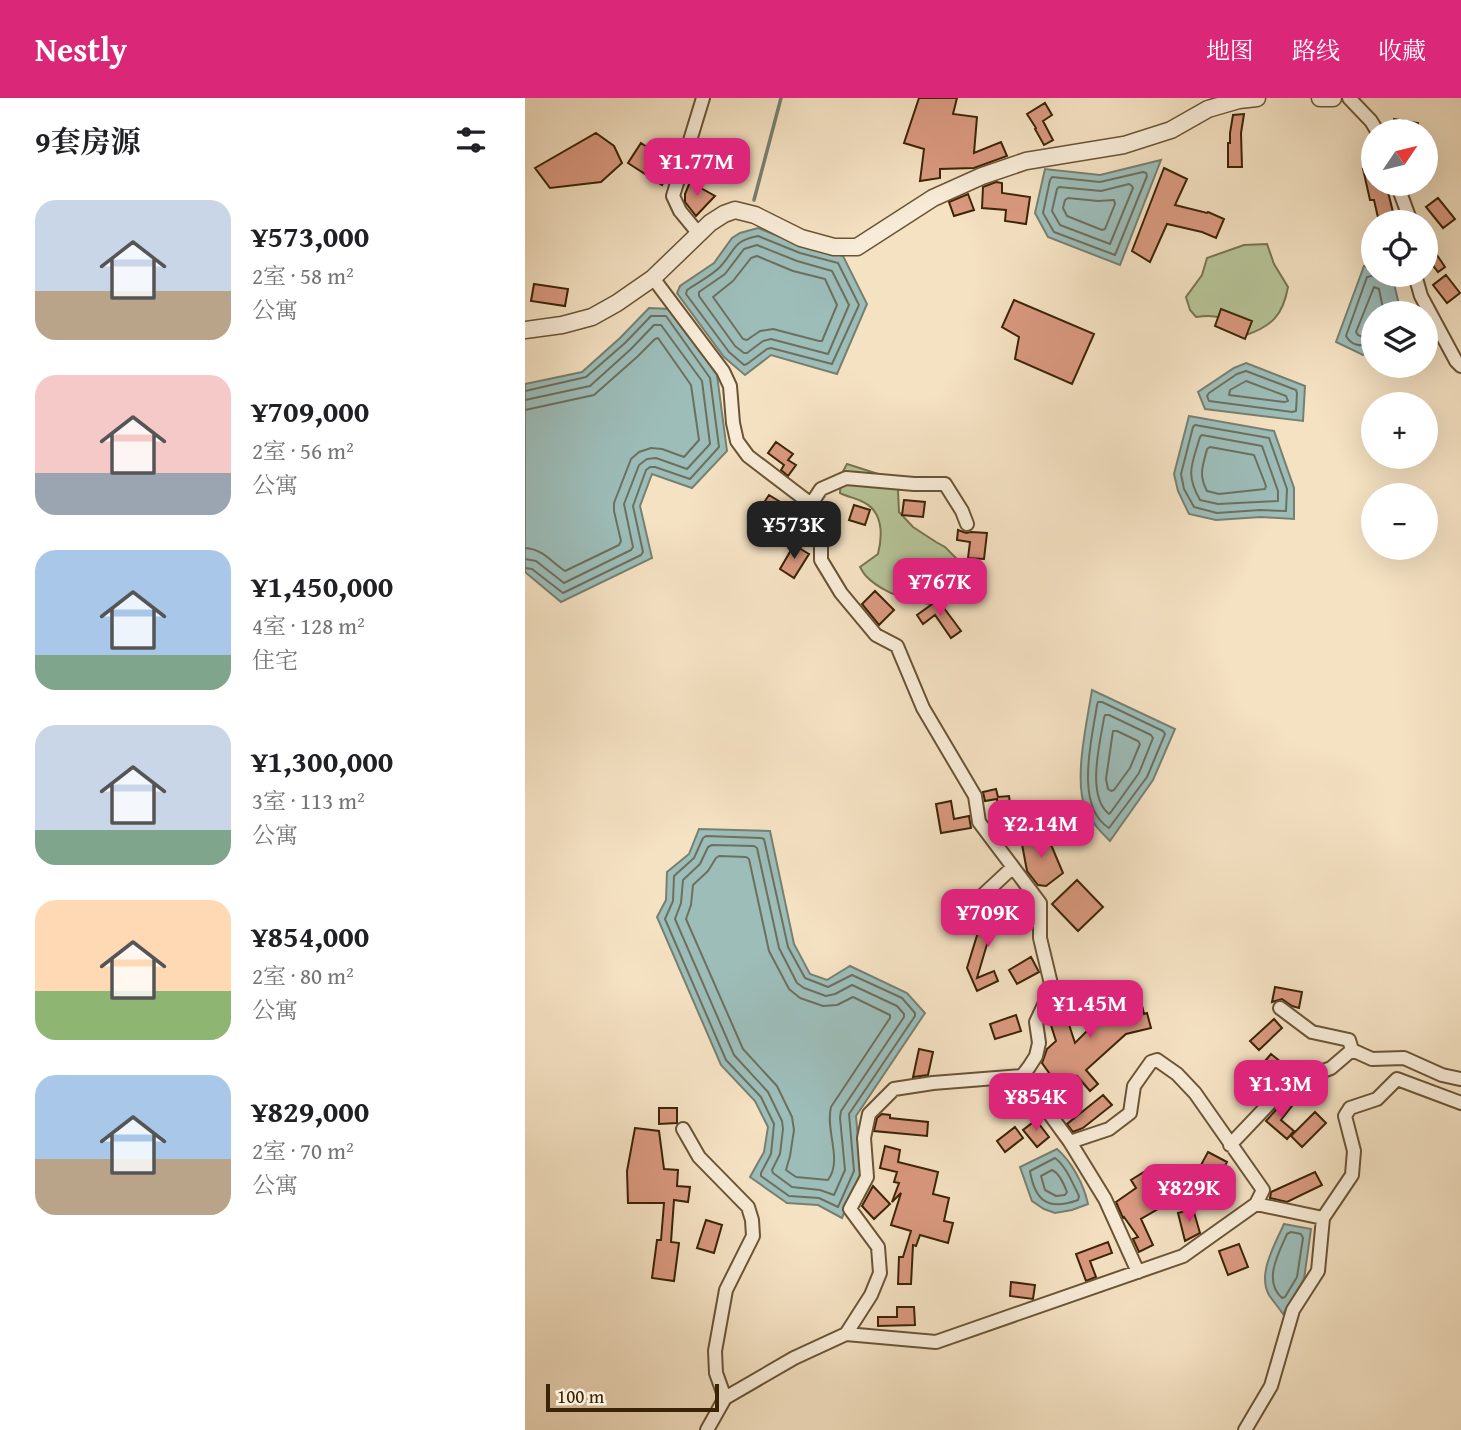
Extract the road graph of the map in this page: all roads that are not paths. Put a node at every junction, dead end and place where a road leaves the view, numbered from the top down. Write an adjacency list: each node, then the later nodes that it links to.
1 (703, 98): 8 (street)
2 (1257, 98): 6 (street)
3 (1320, 98): 4 (street)
4 (1333, 98)
5 (1349, 98): 7 (street)
6 (1239, 99): 8 (street)
7 (1369, 119)
8 (699, 234): 9 (street)
9 (653, 278): 11 (street); 13 (street)
10 (1418, 287): 12 (street)
11 (525, 330)
12 (1461, 366)
13 (811, 504): 14 (street); 15 (street)
14 (967, 524)
15 (1013, 867): 16 (street); 19 (street)
16 (982, 920)
17 (1280, 1008): 18 (street)
18 (1352, 1050): 20 (street); 24 (street)
19 (1021, 1076): 23 (street); 28 (street)
20 (1460, 1079)
21 (1461, 1103): 26 (street)
22 (683, 1129): 29 (street)
23 (1070, 1142): 24 (street); 27 (street)
24 (1230, 1145): 25 (street)
25 (1256, 1204): 26 (street); 27 (street)
26 (1323, 1219): 31 (street)
27 (1138, 1272): 28 (street)
28 (846, 1334): 29 (street)
29 (725, 1398): 30 (street)
30 (707, 1430)
31 (1245, 1430)

